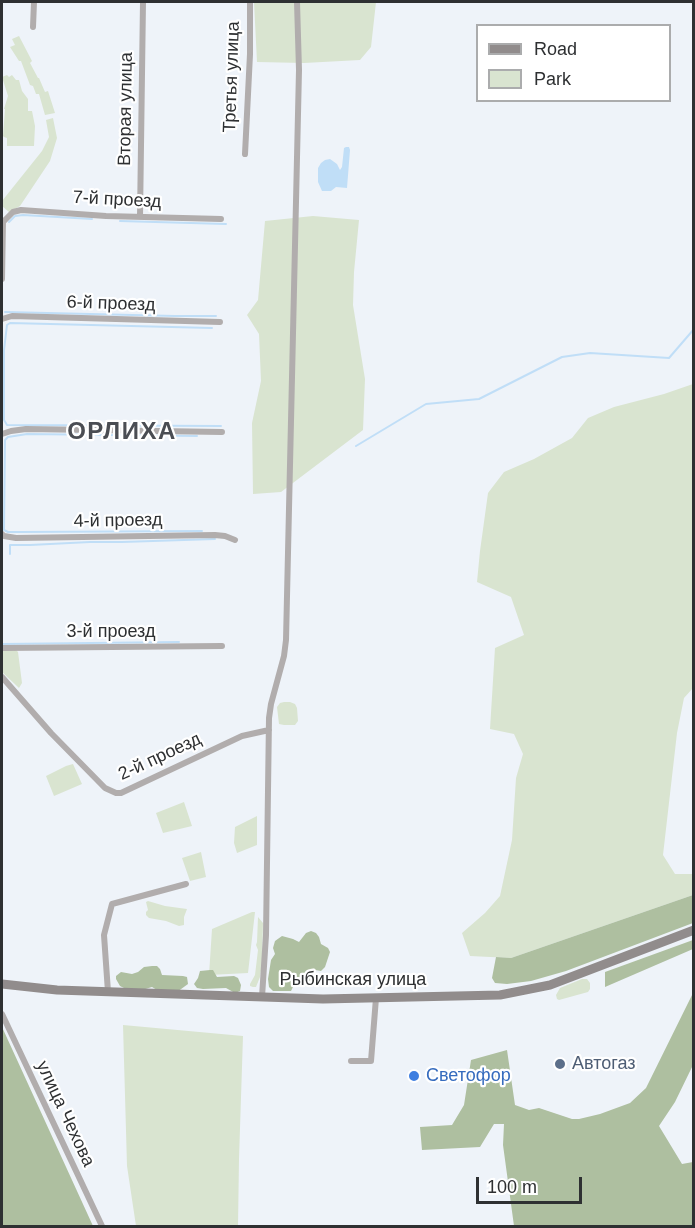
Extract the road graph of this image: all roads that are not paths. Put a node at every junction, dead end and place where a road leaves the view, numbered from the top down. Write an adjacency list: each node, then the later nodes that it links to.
1 (34, 2): 5 (street)
2 (143, 2): 7 (street, Вторая улица)
3 (250, 2): 6 (street, Третья улица)
4 (297, 2): 19 (street)
5 (33, 27)
6 (245, 154)
7 (140, 217): 8 (street, 7-й проезд); 9 (street, 7-й проезд)
8 (221, 219)
9 (2, 279)
10 (2, 319): 11 (street, 6-й проезд)
11 (220, 322)
12 (222, 432): 13 (street)
13 (2, 434)
14 (2, 534): 15 (street, 4-й проезд)
15 (235, 540)
16 (222, 646): 17 (street, 3-й проезд)
17 (2, 648)
18 (2, 677): 19 (street, 2-й проезд)
19 (269, 730): 24 (street)
20 (186, 884): 23 (street)
21 (693, 930): 25 (main road, Рыбинская улица)
22 (2, 984): 23 (main road, Рыбинская улица)
23 (108, 992): 24 (main road, Рыбинская улица)
24 (262, 997): 25 (main road, Рыбинская улица)
25 (376, 998): 27 (street)
26 (2, 1014): 28 (street, улица Чехова)
27 (351, 1061)
28 (102, 1227)

